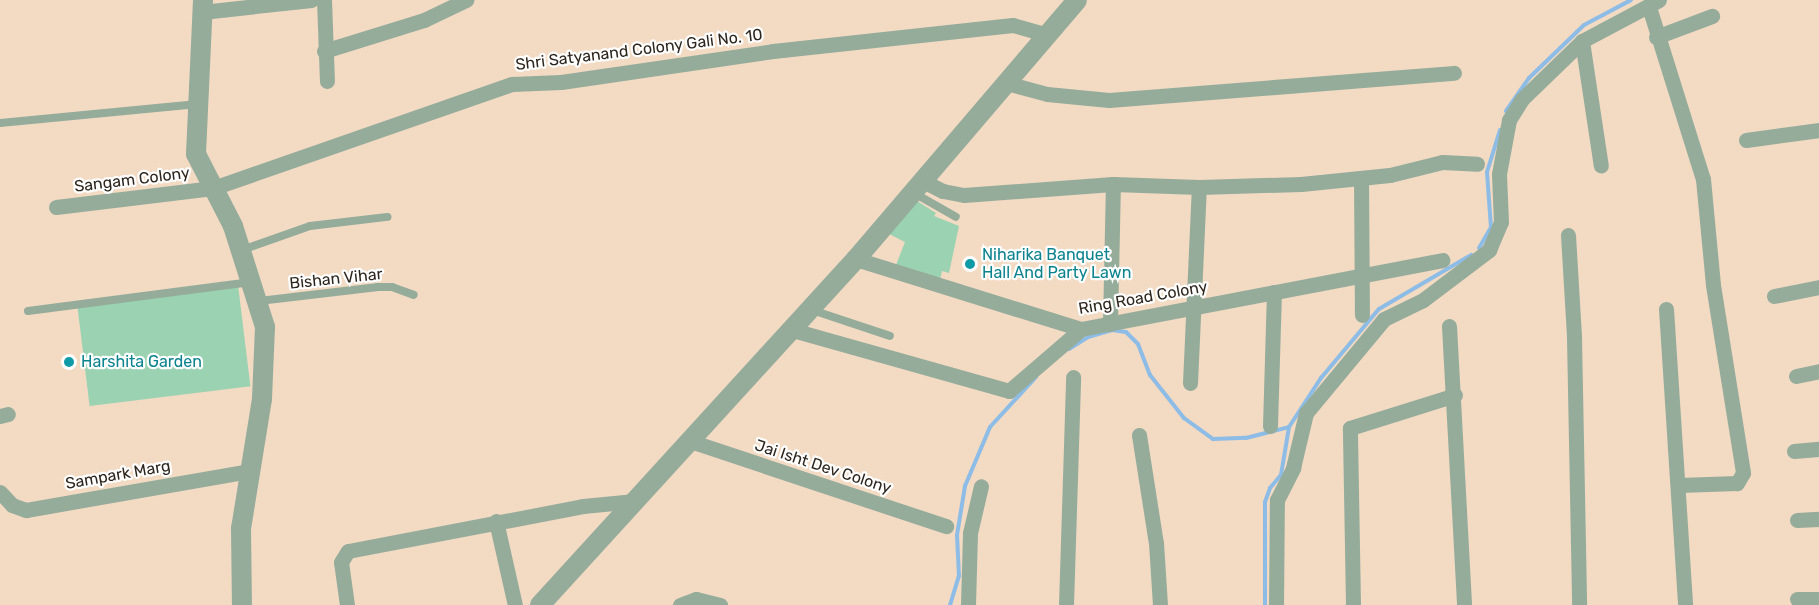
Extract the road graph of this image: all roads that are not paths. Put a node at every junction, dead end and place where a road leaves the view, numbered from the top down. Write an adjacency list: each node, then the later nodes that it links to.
1 (311, 0): 6 (street)
2 (324, 0): 11 (street)
3 (465, 0): 11 (street)
4 (1077, 0): 8 (street)
5 (1654, 3): 9 (street); 10 (street)
6 (203, 6): 15 (street)
7 (1712, 16): 9 (street)
8 (1047, 35): 14 (street); 25 (street, Shri Satyanand Colony Gali No. 10)
9 (1656, 37): 61 (street)
10 (1582, 41): 20 (street); 80 (street)
11 (324, 51): 13 (street)
12 (1454, 73): 14 (street)
13 (327, 81)
14 (1006, 83): 23 (street)
15 (199, 104): 16 (lane); 25 (street)
16 (0, 123)
17 (1819, 130): 18 (street)
18 (1746, 140)
19 (1477, 164): 21 (street)
20 (1601, 166)
21 (1361, 178): 24 (street); 33 (street)
22 (1113, 184): 23 (street); 24 (street); 45 (street)
23 (918, 186): 28 (lane); 31 (street)
24 (1199, 187): 41 (street)
25 (213, 188): 26 (street, Sangam Colony); 30 (street)
26 (56, 207)
27 (387, 217): 30 (lane)
28 (956, 217)
29 (1568, 235): 83 (street)
30 (242, 250): 34 (street)
31 (856, 259): 40 (street); 48 (street, Ring Road Colony)
32 (1442, 260): 33 (street, Ring Road Colony)
33 (1361, 275): 36 (street, Ring Road Colony); 44 (street)
34 (252, 281): 39 (street); 43 (lane)
35 (1819, 287): 38 (street)
36 (1274, 292): 41 (street, Ring Road Colony); 55 (street)
37 (414, 296): 39 (lane, Bishan Vihar)
38 (1774, 296)
39 (258, 301): 60 (street)
40 (808, 308): 47 (street); 49 (lane)
41 (1192, 309): 45 (street, Ring Road Colony); 53 (street)
42 (1666, 309): 61 (street)
43 (28, 311)
44 (1362, 315)
45 (1110, 324): 48 (street, Ring Road Colony)
46 (1449, 326): 54 (street)
47 (789, 329): 48 (street); 57 (street)
48 (1081, 329)
49 (890, 336)
50 (1819, 372): 51 (street)
51 (1796, 376)
52 (1073, 377): 78 (street)
53 (1190, 382)
54 (1455, 395): 81 (street); 82 (street)
55 (1270, 426)
56 (1139, 435): 79 (street)
57 (690, 441): 64 (street); 68 (street, Jai Isht Dev Colony)
58 (1819, 449): 59 (street)
59 (1794, 451)
60 (249, 471): 63 (street, Sampark Marg); 72 (street)
61 (1679, 485): 84 (street)
62 (981, 486): 77 (street)
63 (0, 492)
64 (635, 501): 67 (street); 71 (street)
65 (1819, 519): 66 (street)
66 (1797, 520)
67 (496, 521): 73 (street); 74 (street)
68 (946, 526)
69 (1797, 599): 70 (street)
70 (1819, 599)
71 (542, 603): 74 (street)
72 (242, 605)
73 (347, 605)
74 (513, 605)
75 (680, 605): 76 (street)
76 (720, 605)
77 (968, 605)
78 (1066, 605)
79 (1160, 605)
80 (1276, 605)
81 (1353, 605)
82 (1464, 605)
83 (1579, 605)
84 (1686, 605)

